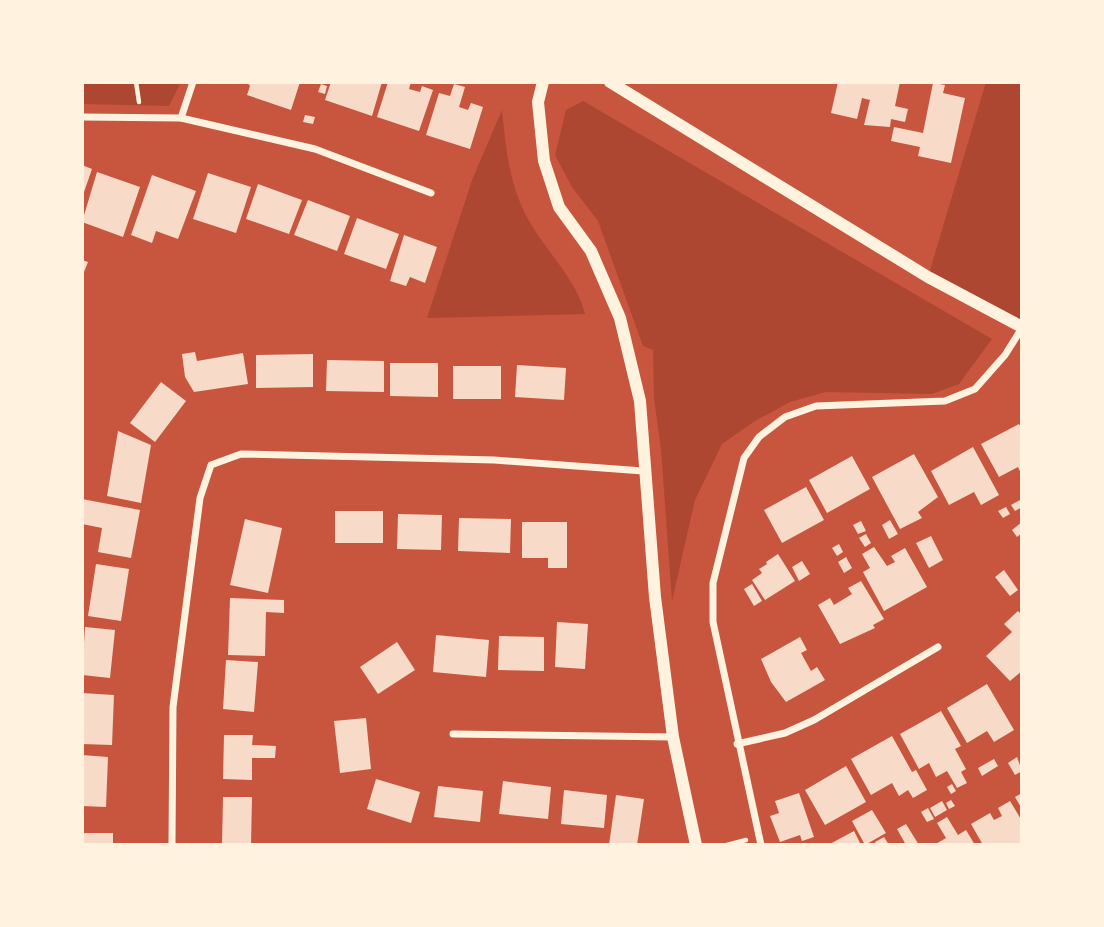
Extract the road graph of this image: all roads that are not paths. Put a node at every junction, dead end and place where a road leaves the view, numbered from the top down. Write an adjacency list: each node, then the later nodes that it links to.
1 (193, 82): 5 (street)
2 (543, 82): 8 (street)
3 (610, 82): 7 (street)
4 (82, 117): 5 (street)
5 (181, 118): 6 (street)
6 (431, 193)
7 (1022, 327): 12 (street)
8 (643, 471): 11 (street); 13 (street)
9 (938, 647): 12 (street)
10 (453, 734): 11 (street)
11 (673, 737): 14 (street)
12 (737, 744): 15 (street)
13 (172, 845)
14 (696, 845)
15 (761, 845)

